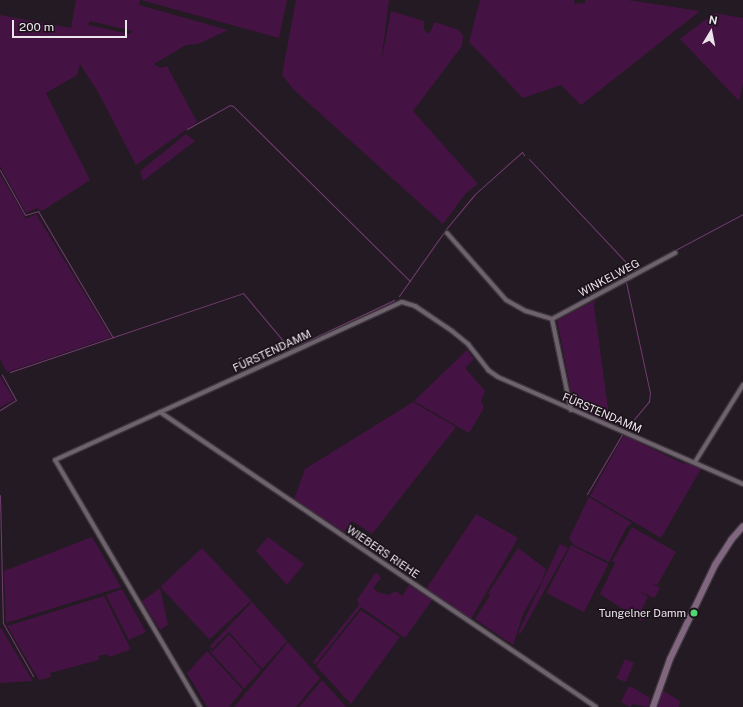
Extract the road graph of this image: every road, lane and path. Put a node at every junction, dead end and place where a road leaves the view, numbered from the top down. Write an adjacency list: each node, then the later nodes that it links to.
1 (447, 232): 3 (street)
2 (675, 253): 3 (street, WINKELWEG)
3 (552, 320): 5 (street)
4 (743, 385): 7 (street)
5 (571, 410): 6 (street, FÜRSTENDAMM); 7 (street, FÜRSTENDAMM)
6 (160, 412): 10 (street, FÜRSTENDAMM); 11 (street, WIEBERS RIEHE)
7 (695, 462): 8 (street, FÜRSTENDAMM)
8 (743, 484)
9 (743, 526): 12 (street)
10 (200, 707)
11 (596, 707)
12 (654, 707)

